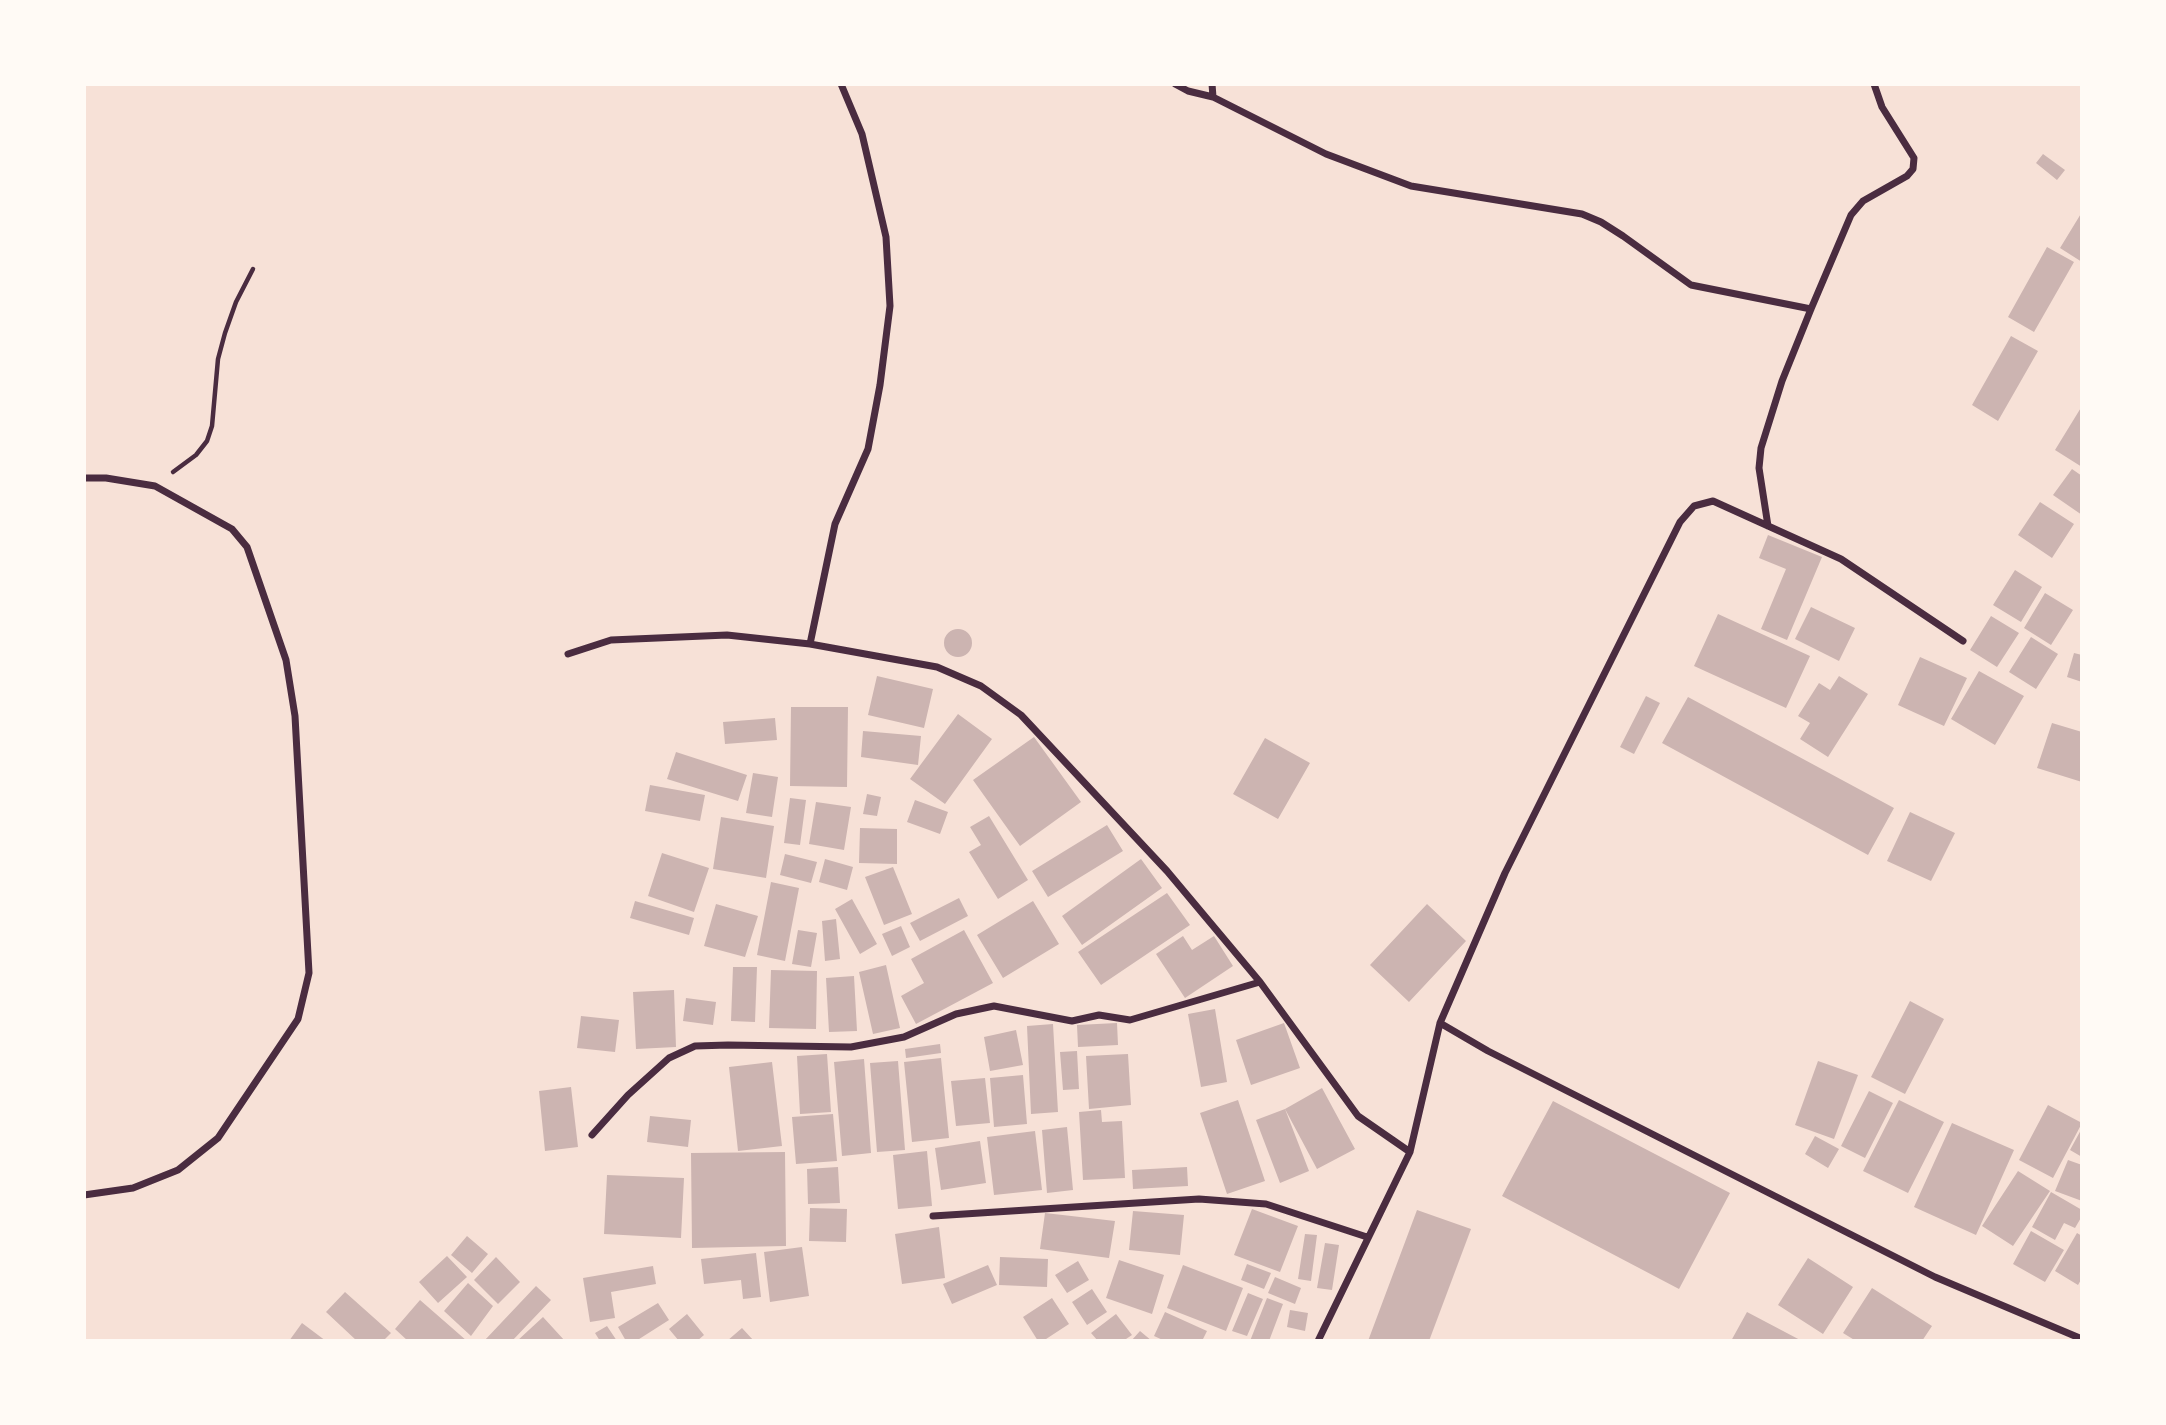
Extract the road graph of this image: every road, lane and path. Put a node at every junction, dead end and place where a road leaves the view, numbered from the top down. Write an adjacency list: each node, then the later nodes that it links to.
1 (841, 84): 12 (street)
2 (1175, 84): 5 (street)
3 (1212, 84): 5 (street)
4 (1874, 84): 7 (street)
5 (1213, 97): 7 (street)
6 (253, 269): 9 (path)
7 (1811, 309): 10 (street)
8 (84, 478): 9 (street)
9 (155, 486): 18 (street)
10 (1768, 526): 11 (street); 15 (street)
11 (1963, 641)
12 (810, 643): 13 (street); 14 (street)
13 (568, 654)
14 (1260, 982): 16 (street); 17 (street)
15 (1440, 1023): 17 (street); 21 (street)
16 (592, 1135)
17 (1410, 1152): 20 (street)
18 (84, 1195)
19 (933, 1216): 20 (street)
20 (1367, 1237): 22 (street)
21 (2082, 1339)
22 (1318, 1341)

